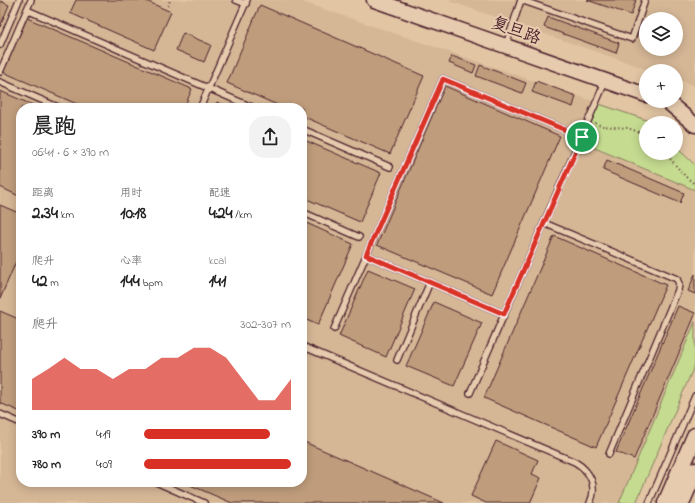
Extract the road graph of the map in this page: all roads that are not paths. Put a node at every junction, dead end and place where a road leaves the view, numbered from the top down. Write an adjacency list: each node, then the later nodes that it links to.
1 (19, 0): 9 (lane)
2 (31, 0): 8 (lane)
3 (236, 0): 7 (lane)
4 (374, 0): 10 (street, 复旦路)
5 (521, 0): 6 (lane); 10 (lane)
6 (646, 0)
7 (246, 2): 14 (lane)
8 (27, 10): 11 (lane); 14 (lane)
9 (0, 45)
10 (506, 46): 13 (street, 复旦路)
11 (0, 72)
12 (0, 82): 16 (lane)
13 (606, 82): 15 (street, 复旦路); 24 (lane)
14 (208, 88): 17 (lane); 18 (lane)
15 (639, 93)
16 (48, 103)
17 (202, 103)
18 (242, 103)
19 (683, 107): 21 (street)
20 (674, 108): 22 (street)
21 (695, 111)
22 (695, 125)
23 (307, 131): 25 (lane)
24 (582, 137): 27 (lane); 29 (lane)
25 (390, 166)
26 (307, 214): 28 (lane)
27 (544, 222): 31 (lane); 40 (lane)
28 (360, 237)
29 (366, 255): 30 (lane); 32 (lane)
30 (430, 282): 31 (lane); 34 (lane)
31 (504, 314): 35 (lane)
32 (334, 329)
33 (307, 348): 44 (lane)
34 (397, 360)
35 (470, 393)
36 (695, 396): 45 (lane)
37 (0, 414): 38 (lane)
38 (16, 421)
39 (695, 436): 46 (main road)
40 (609, 454)
41 (695, 471): 47 (main road)
42 (167, 487): 43 (lane)
43 (204, 503)
44 (590, 503)
45 (649, 503)
46 (666, 503)
47 (681, 503)

